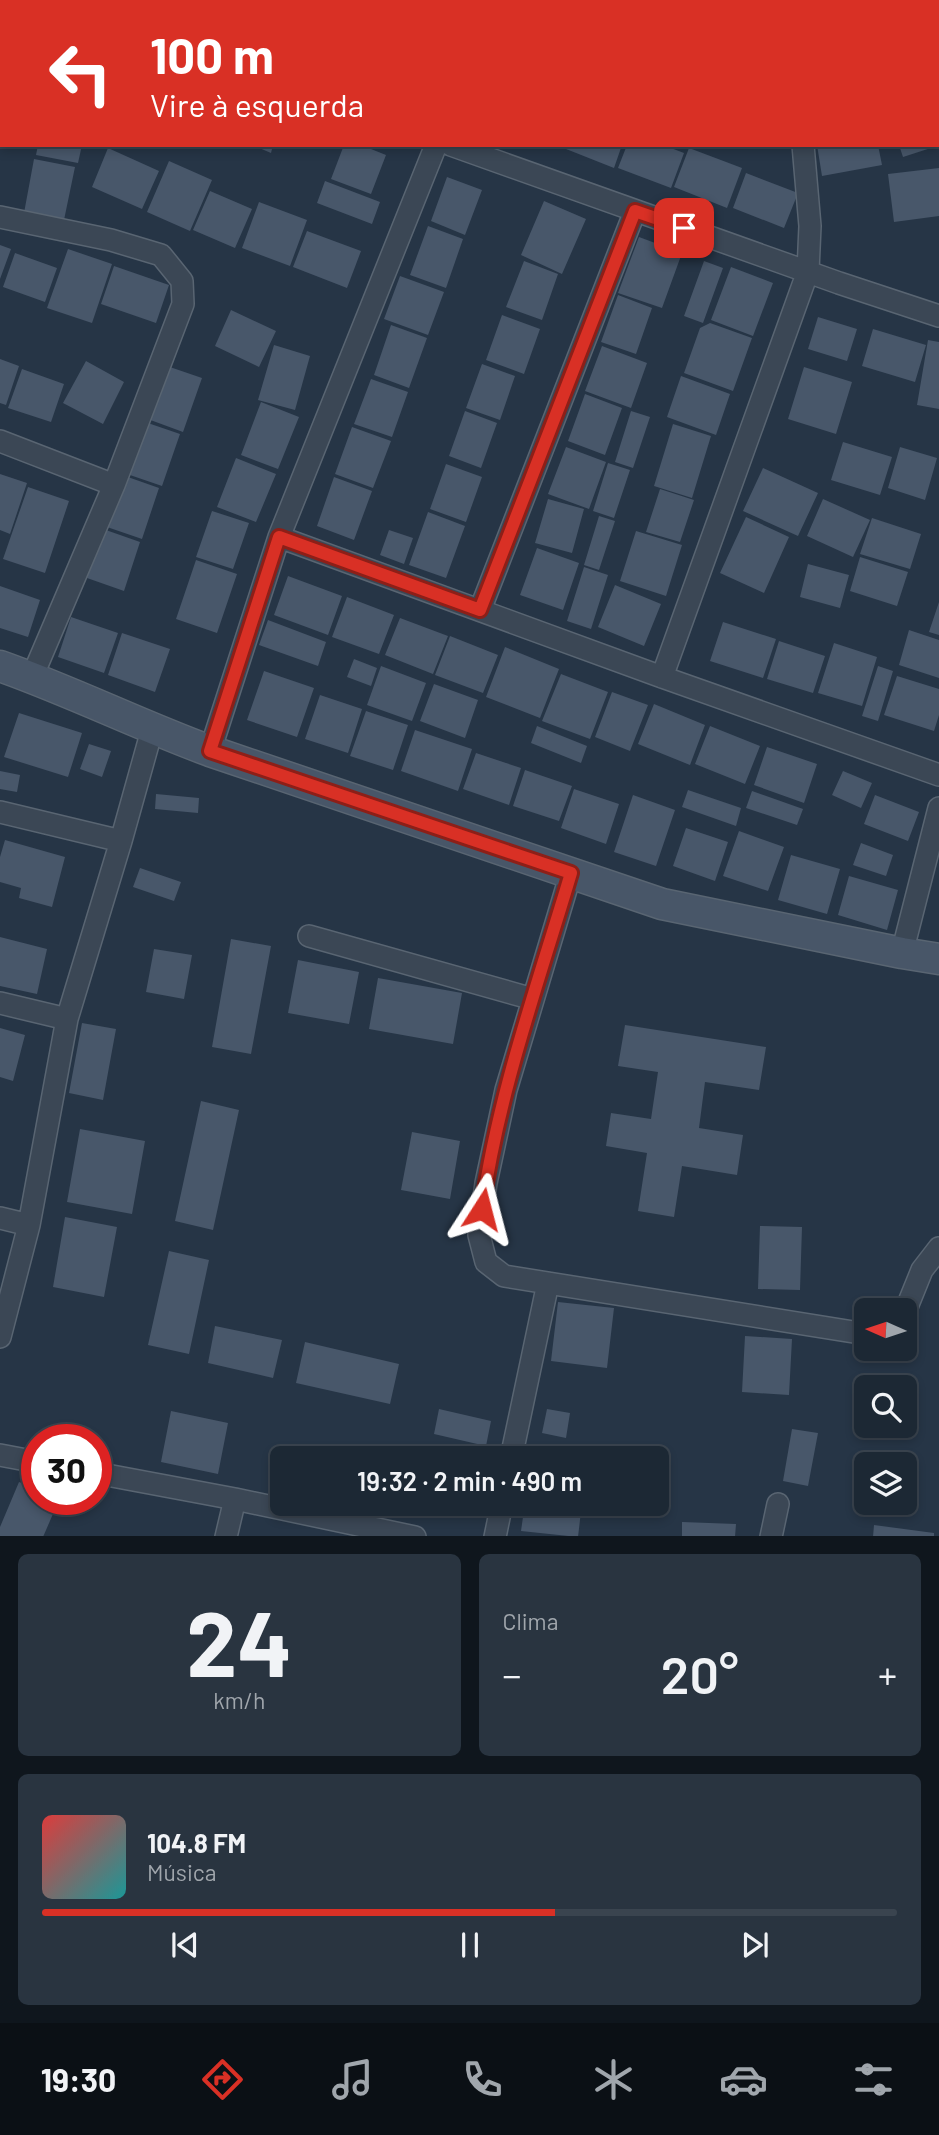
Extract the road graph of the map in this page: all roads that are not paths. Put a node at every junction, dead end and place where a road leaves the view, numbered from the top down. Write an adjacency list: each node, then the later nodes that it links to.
1 (435, 147): 10 (street)
2 (457, 147): 4 (street)
3 (803, 147): 6 (street)
4 (635, 211): 6 (street); 11 (street)
5 (0, 218): 9 (street)
6 (808, 271): 7 (street); 14 (street)
7 (939, 316)
8 (0, 441): 9 (street)
9 (114, 485): 13 (street)
10 (279, 537): 11 (street); 16 (street)
11 (480, 610): 14 (street)
12 (0, 666): 13 (street)
13 (32, 677): 15 (street)
14 (662, 677): 17 (street)
15 (152, 730): 16 (street); 20 (street)
16 (210, 751): 21 (street)
17 (939, 775)
18 (939, 808): 23 (street)
19 (0, 812): 20 (street)
20 (121, 841): 27 (street)
21 (571, 873): 23 (street); 25 (street)
22 (309, 936): 25 (street)
23 (902, 953): 24 (street)
24 (939, 959)
25 (533, 999): 31 (street)
26 (0, 1003): 27 (street)
27 (66, 1019): 29 (street)
28 (0, 1218): 29 (street)
29 (29, 1225): 34 (street)
30 (939, 1248): 32 (street)
31 (548, 1283): 33 (street); 35 (street)
32 (911, 1298)
33 (854, 1332)
34 (0, 1337)
35 (514, 1446)
36 (0, 1455): 37 (street)
37 (21, 1459)
38 (112, 1476): 39 (street)
39 (234, 1499): 42 (street); 43 (street)
40 (778, 1504): 45 (street)
41 (499, 1516): 44 (street)
42 (226, 1536)
43 (415, 1536)
44 (495, 1536)
45 (771, 1536)

